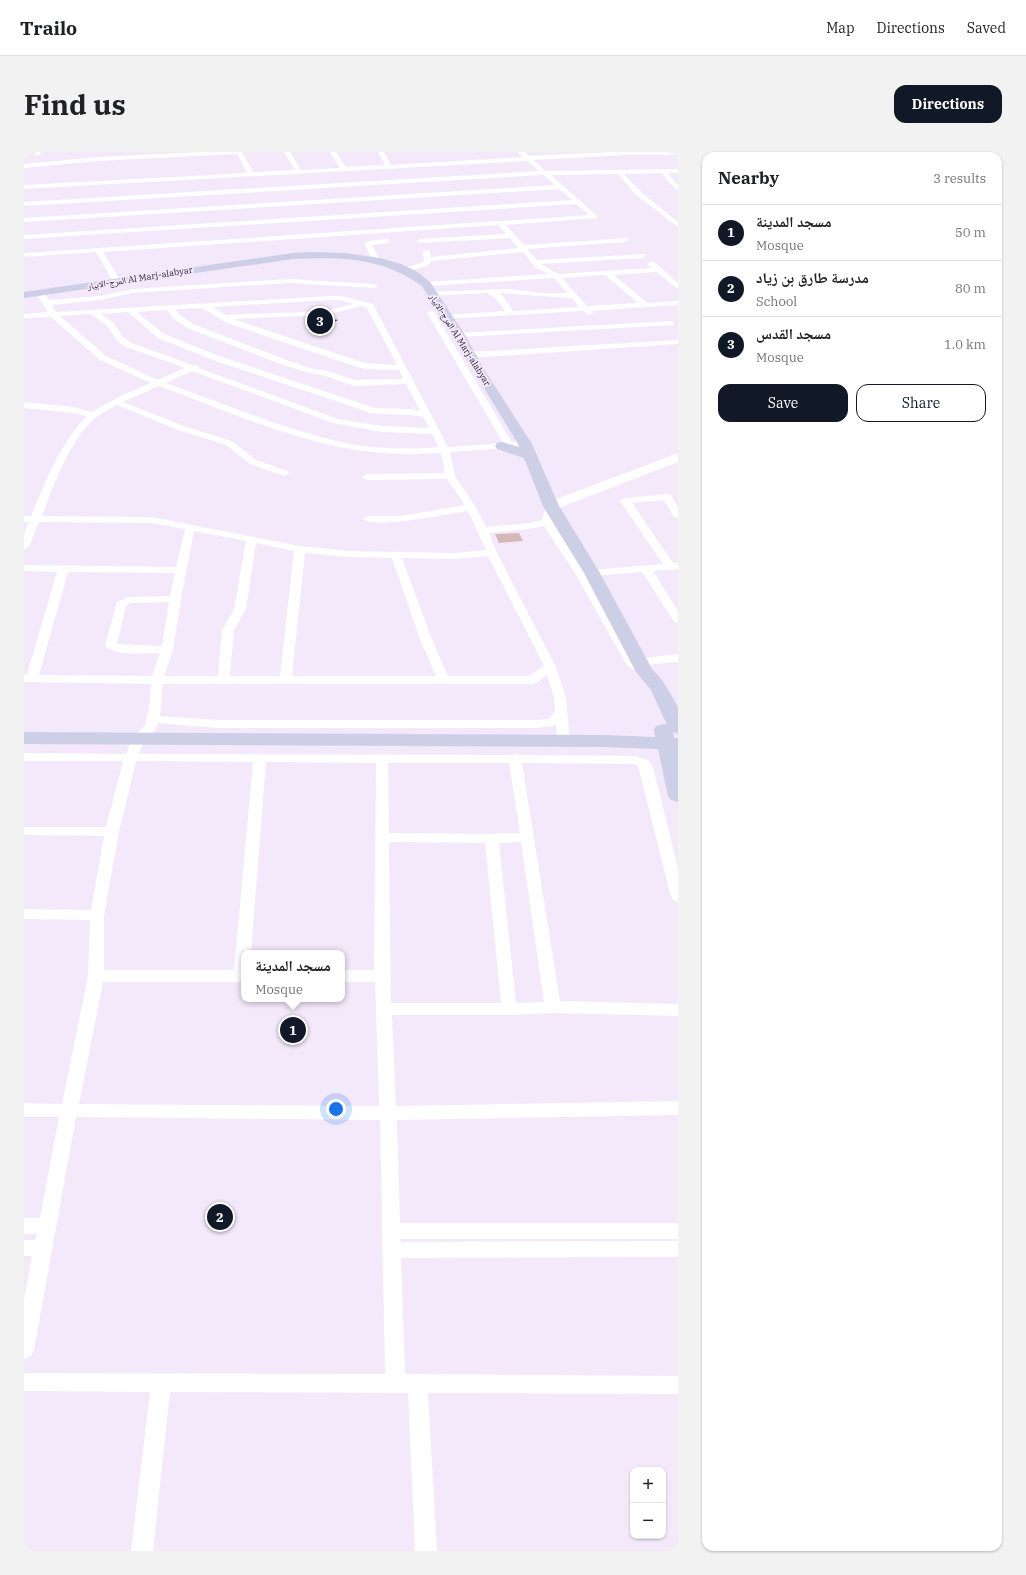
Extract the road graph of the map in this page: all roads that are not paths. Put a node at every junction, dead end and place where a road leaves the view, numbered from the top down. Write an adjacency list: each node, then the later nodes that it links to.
1 (237, 152): 12 (street); 29 (street)
2 (287, 152): 24 (street)
3 (333, 152): 23 (street)
4 (381, 152): 20 (street)
5 (522, 152): 14 (street)
6 (657, 152): 9 (street); 18 (street)
7 (39, 153): 11 (street); 19 (street)
8 (89, 153): 10 (street)
9 (678, 153)
10 (97, 154): 12 (street); 15 (street)
11 (50, 155)
12 (149, 157)
13 (434, 158): 17 (street)
14 (528, 158): 16 (street); 18 (street); 27 (street)
15 (80, 160): 19 (street); 22 (street)
16 (465, 162): 17 (street); 30 (street)
17 (439, 163): 21 (street)
18 (655, 164): 25 (street); 26 (street); 40 (street)
19 (25, 165)
20 (389, 166): 21 (street); 23 (street)
21 (400, 166): 33 (street)
22 (82, 168)
23 (344, 169): 24 (street)
24 (299, 171): 32 (street)
25 (678, 171)
26 (619, 172): 27 (street); 51 (street)
27 (545, 173): 30 (street); 39 (street)
28 (111, 174): 35 (street)
29 (251, 174): 32 (street); 36 (street)
30 (478, 176): 31 (street)
31 (435, 179): 33 (street); 42 (street)
32 (294, 180): 36 (street); 37 (street)
33 (414, 180): 37 (street)
34 (128, 181): 35 (street); 36 (street); 43 (street)
35 (114, 182): 38 (street)
36 (239, 183): 41 (street)
37 (320, 186): 48 (street)
38 (24, 187)
39 (562, 187): 42 (street); 45 (street)
40 (678, 188)
41 (200, 193): 43 (street); 53 (street)
42 (447, 195): 47 (street); 48 (street)
43 (138, 197): 44 (street)
44 (78, 200): 46 (street); 56 (street)
45 (580, 202): 47 (street); 50 (street)
46 (24, 204)
47 (460, 210): 48 (street); 52 (street)
48 (342, 218): 53 (street); 53 (street); 53 (street); 54 (street)
49 (24, 220): 56 (street)
50 (500, 223): 52 (street); 57 (street)
51 (678, 224)
52 (474, 225): 54 (street)
53 (214, 226): 56 (street); 56 (street); 63 (street)
54 (413, 229): 60 (street)
55 (615, 232): 62 (street)
56 (82, 234): 58 (street); 63 (street); 64 (street)
57 (511, 236): 60 (street); 61 (street)
58 (24, 237)
59 (394, 240): 66 (street)
60 (415, 240): 65 (street)
61 (522, 248): 62 (street); 65 (street); 67 (street)
62 (634, 248): 67 (street); 69 (street)
63 (98, 250): 73 (street)
64 (24, 254)
65 (428, 259): 68 (street)
66 (377, 261): 68 (main road, المرج-الابيار Al Marj-alabyar); 73 (main road, المرج-الابيار Al Marj-alabyar)
67 (535, 262): 72 (street)
68 (404, 270): 76 (main road, المرج-الابيار Al Marj-alabyar)
69 (658, 272): 70 (street); 71 (street); 75 (street)
70 (672, 272)
71 (608, 274): 72 (street); 84 (street)
72 (556, 276): 76 (street); 79 (street)
73 (117, 281): 80 (main road, المرج-الابيار Al Marj-alabyar)
74 (374, 286): 80 (street)
75 (678, 287)
76 (429, 289): 77 (street); 94 (main road, المرج-الابيار Al Marj-alabyar)
77 (488, 291): 79 (street); 89 (street)
78 (24, 296): 80 (main road, المرج-الابيار Al Marj-alabyar)
79 (574, 296): 86 (street)
80 (44, 299): 91 (street)
81 (678, 303): 84 (street)
82 (363, 304): 83 (street); 93 (street); 101 (street)
83 (203, 305): 85 (street); 93 (street)
84 (645, 305): 86 (street)
85 (169, 308): 87 (street); 105 (street)
86 (585, 308): 89 (street); 96 (street)
87 (130, 310): 88 (street); 100 (street)
88 (93, 312): 91 (street); 102 (street)
89 (510, 312): 94 (street)
90 (431, 313): 104 (street)
91 (54, 314): 92 (street); 106 (street)
92 (24, 316)
93 (222, 317): 101 (street)
94 (447, 317): 97 (main road, المرج-الابيار Al Marj-alabyar)
95 (671, 323): 96 (street)
96 (601, 327): 97 (street)
97 (459, 335): 99 (main road, المرج-الابيار Al Marj-alabyar)
98 (678, 342): 99 (street)
99 (469, 355): 103 (main road, المرج-الابيار Al Marj-alabyar)
100 (216, 358): 102 (street); 110 (street)
101 (403, 368): 105 (street)
102 (191, 369): 106 (street); 111 (street)
103 (479, 371): 104 (street); 112 (main road, المرج-الابيار Al Marj-alabyar)
104 (465, 372): 113 (street)
105 (409, 381): 110 (street)
106 (159, 383): 107 (street); 115 (street)
107 (116, 402): 109 (street); 117 (street)
108 (24, 404): 109 (street)
109 (93, 415): 123 (street)
110 (426, 415): 111 (street)
111 (434, 431): 115 (street)
112 (517, 431): 113 (main road); 114 (main road, المرج-الابيار Al Marj-alabyar)
113 (501, 445): 114 (main road); 115 (street)
114 (527, 449): 120 (main road, المرج-الابيار Al Marj-alabyar)
115 (445, 450): 118 (street)
116 (678, 457): 120 (street)
117 (284, 473)
118 (450, 476): 119 (street); 121 (street)
119 (367, 477)
120 (551, 506): 126 (street); 139 (main road, المرج-الابيار Al Marj-alabyar)
121 (471, 507): 125 (street); 128 (street)
122 (678, 516): 134 (street)
123 (35, 518): 124 (street); 127 (street); 130 (street)
124 (24, 519)
125 (368, 519)
126 (547, 522): 128 (street); 145 (street)
127 (190, 528): 129 (street); 138 (street)
128 (483, 530): 132 (street)
129 (252, 540): 131 (street); 150 (street)
130 (24, 547)
131 (300, 549): 133 (street); 147 (street)
132 (492, 552): 133 (street); 144 (street)
133 (396, 555): 148 (street)
134 (674, 566): 136 (street)
135 (24, 568): 137 (street)
136 (645, 568): 139 (street); 141 (street)
137 (63, 569): 138 (street); 146 (street)
138 (181, 570): 140 (street)
139 (592, 573): 145 (main road, المرج-الابيار Al Marj-alabyar)
140 (175, 599): 142 (street); 142 (street)
141 (678, 620)
142 (167, 650): 149 (street)
143 (678, 658): 145 (street)
144 (550, 667): 151 (street); 152 (street)
145 (643, 668): 157 (main road, المرج-الابيار Al Marj-alabyar)
146 (28, 679): 149 (street)
147 (286, 679): 148 (street); 150 (street)
148 (443, 679): 151 (street)
149 (157, 680): 150 (street); 154 (street)
150 (224, 680)
151 (532, 680): 152 (street)
152 (557, 690): 153 (street)
153 (561, 712): 154 (street); 159 (street)
154 (153, 719): 156 (street)
155 (24, 738): 156 (main road)
156 (138, 738): 159 (main road); 161 (street)
157 (671, 738): 158 (main road); 158 (main road); 165 (main road, المرج-الابيار Al Marj-alabyar)
158 (640, 740): 159 (main road)
159 (564, 741)
160 (24, 757): 161 (street)
161 (131, 757): 162 (street); 167 (street)
162 (260, 758): 163 (street); 174 (street)
163 (382, 758): 164 (street); 168 (street)
164 (515, 758): 169 (street); 171 (street)
165 (678, 796)
166 (24, 832): 167 (street)
167 (112, 832): 173 (street)
168 (382, 837): 170 (street); 178 (street)
169 (528, 837): 170 (street); 179 (street)
170 (492, 839): 181 (street)
171 (678, 897)
172 (24, 914): 173 (street)
173 (97, 915): 175 (street)
174 (244, 950)
175 (96, 976): 176 (street); 185 (street)
176 (241, 976)
177 (345, 976): 178 (street)
178 (382, 976): 180 (street)
179 (553, 1007): 181 (street); 182 (street)
180 (384, 1009): 181 (street); 186 (street)
181 (509, 1009)
182 (678, 1010)
183 (678, 1108): 186 (street)
184 (24, 1110): 185 (street)
185 (69, 1110): 186 (street); 188 (street)
186 (388, 1113): 189 (street)
187 (24, 1226): 188 (street)
188 (47, 1226): 192 (street)
189 (391, 1231): 190 (street); 194 (street)
190 (678, 1231)
191 (24, 1248): 192 (street)
192 (43, 1248): 195 (street)
193 (678, 1249): 194 (street)
194 (392, 1250): 198 (street)
195 (24, 1350)
196 (24, 1382): 197 (street)
197 (161, 1382): 198 (street); 201 (street)
198 (395, 1384): 199 (street)
199 (418, 1384): 200 (street); 202 (street)
200 (678, 1385)
201 (142, 1551)
202 (426, 1551)

